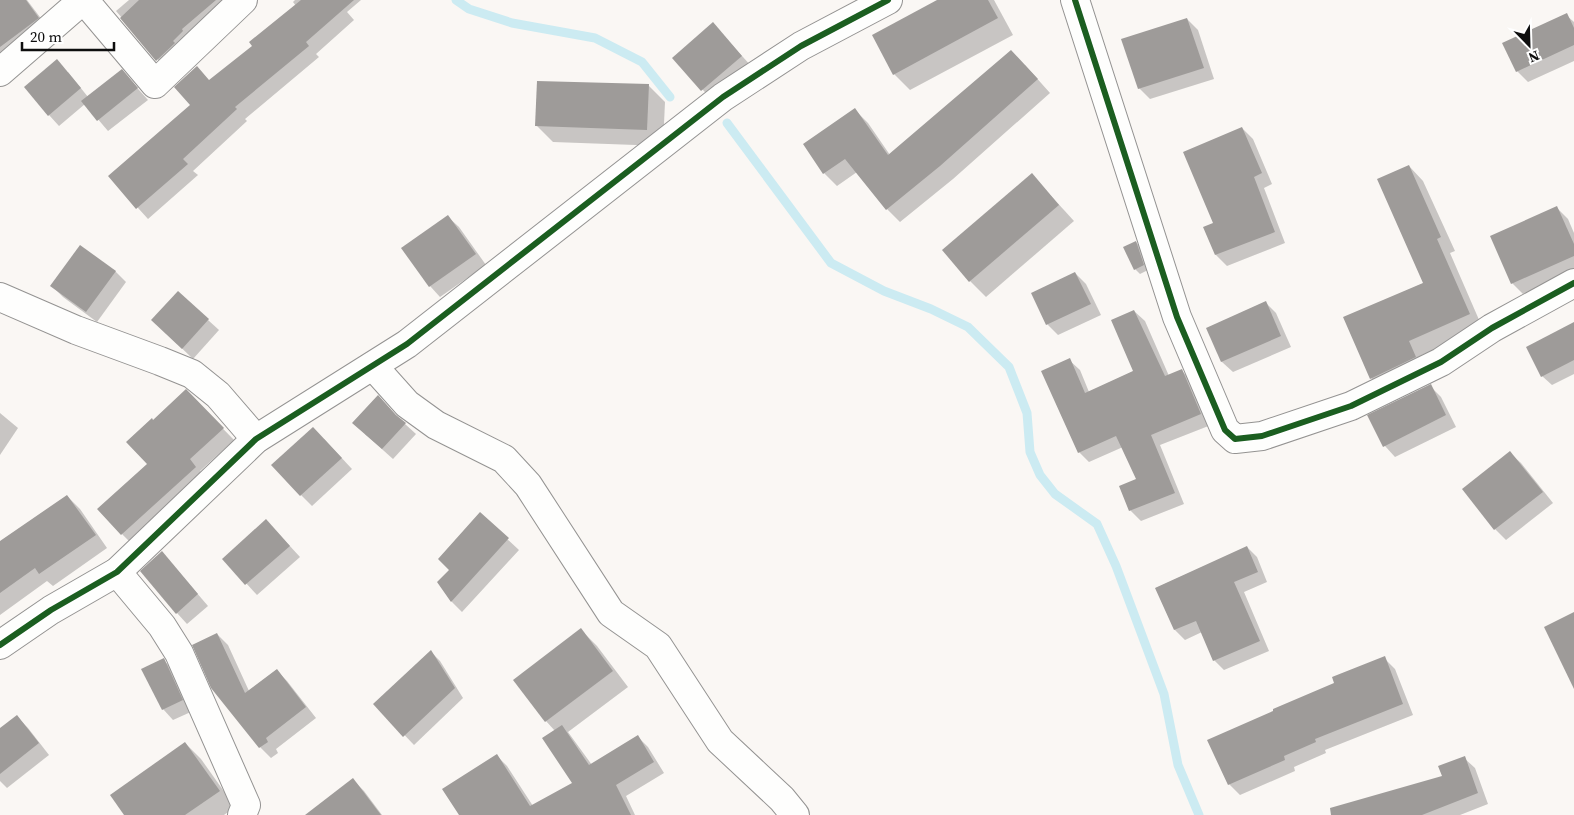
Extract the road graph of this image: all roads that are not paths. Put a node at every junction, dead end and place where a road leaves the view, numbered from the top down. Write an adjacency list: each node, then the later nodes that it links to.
1 (84, 0): 2 (street); 5 (street)
2 (243, 0)
3 (888, 0): 8 (street)
4 (1075, 0): 6 (street)
5 (0, 72)
6 (1574, 283)
7 (0, 296): 9 (street)
8 (373, 366): 9 (street); 13 (street)
9 (256, 439): 10 (street)
10 (117, 572): 11 (street); 12 (street)
11 (0, 645)
12 (242, 815)
13 (795, 815)

